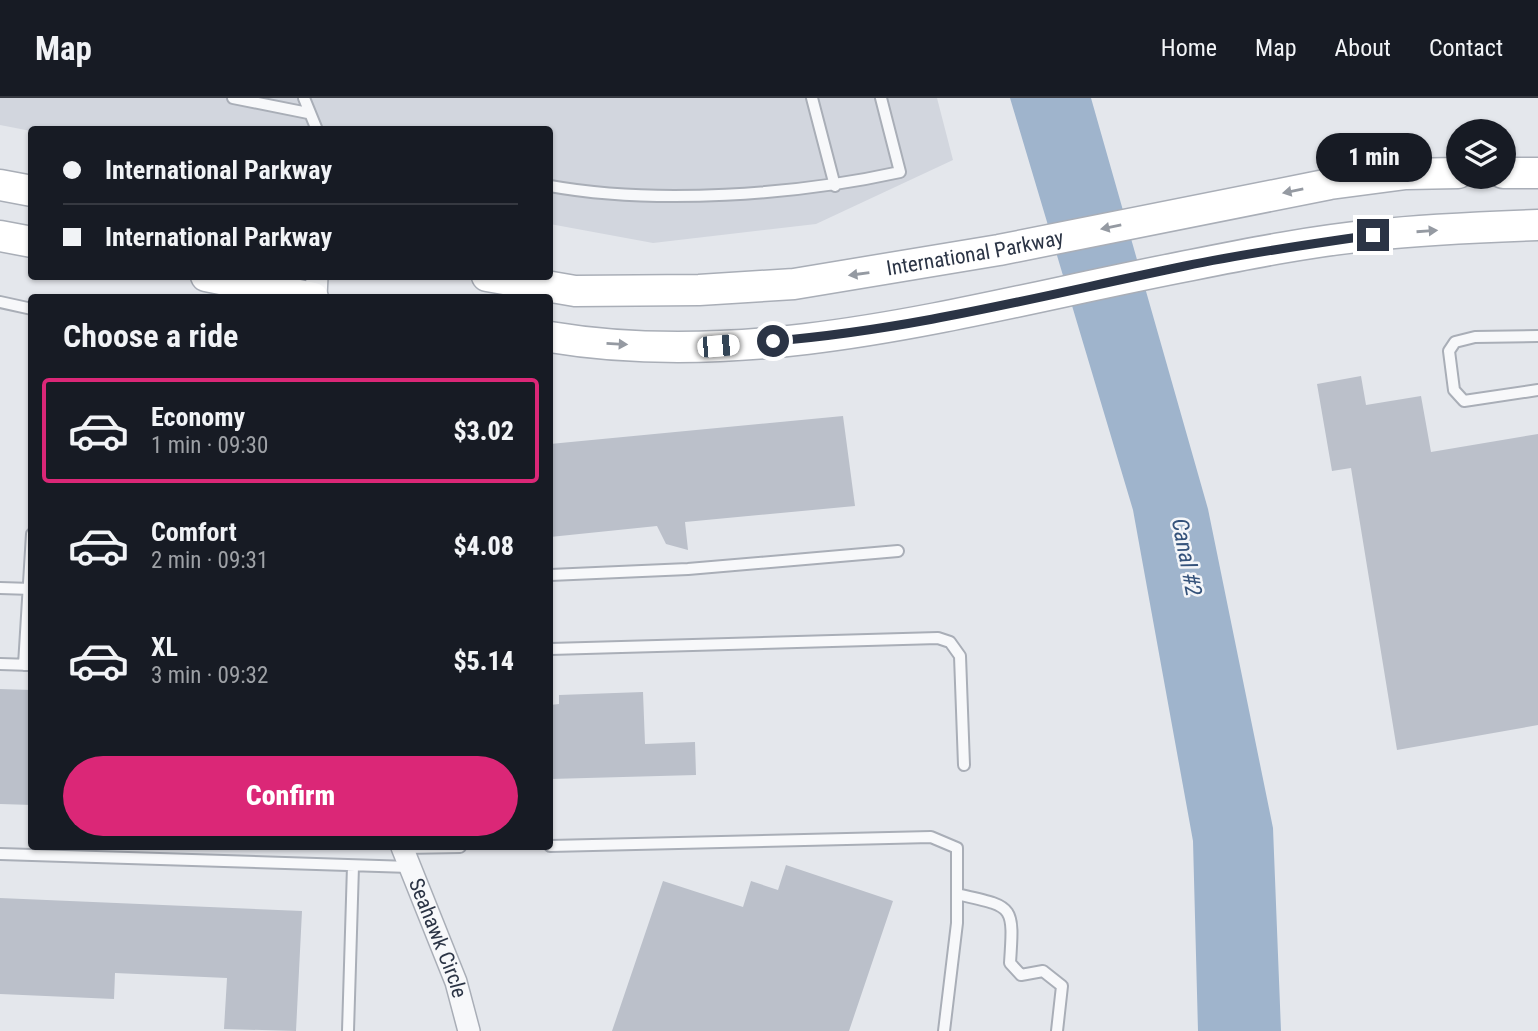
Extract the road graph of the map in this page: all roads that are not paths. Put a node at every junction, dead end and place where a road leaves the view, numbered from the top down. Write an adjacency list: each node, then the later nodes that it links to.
1 (233, 98): 5 (lane)
2 (304, 98): 5 (lane)
3 (812, 98): 12 (lane)
4 (881, 98): 12 (lane)
5 (308, 113): 6 (lane)
6 (315, 126)
7 (1446, 173): 18 (main road, International Parkway, one-way to 18)
8 (1516, 173): 9 (main road)
9 (1538, 173)
10 (0, 185): 13 (main road)
11 (553, 186): 12 (lane)
12 (835, 186)
13 (28, 190)
14 (1538, 225): 23 (main road, one-way to 14)
15 (0, 236): 16 (main road)
16 (28, 241)
17 (226, 280): 19 (main road)
18 (510, 280)
19 (294, 294)
20 (0, 303): 21 (lane)
21 (28, 308)
22 (1538, 336): 24 (lane)
23 (553, 337)
24 (1538, 390)
25 (898, 551): 26 (lane)
26 (553, 575)
27 (0, 588): 28 (lane)
28 (28, 589)
29 (553, 649): 32 (lane)
30 (0, 664): 31 (lane)
31 (28, 665)
32 (964, 765)
33 (553, 846): 39 (lane)
34 (436, 850): 37 (lane)
35 (98, 852): 36 (lane); 38 (lane)
36 (0, 854)
37 (405, 854): 38 (lane); 41 (street, Seahawk Circle)
38 (353, 866): 40 (lane)
39 (957, 894): 42 (lane); 43 (lane)
40 (348, 1031)
41 (470, 1031)
42 (944, 1031)
43 (1058, 1031)

